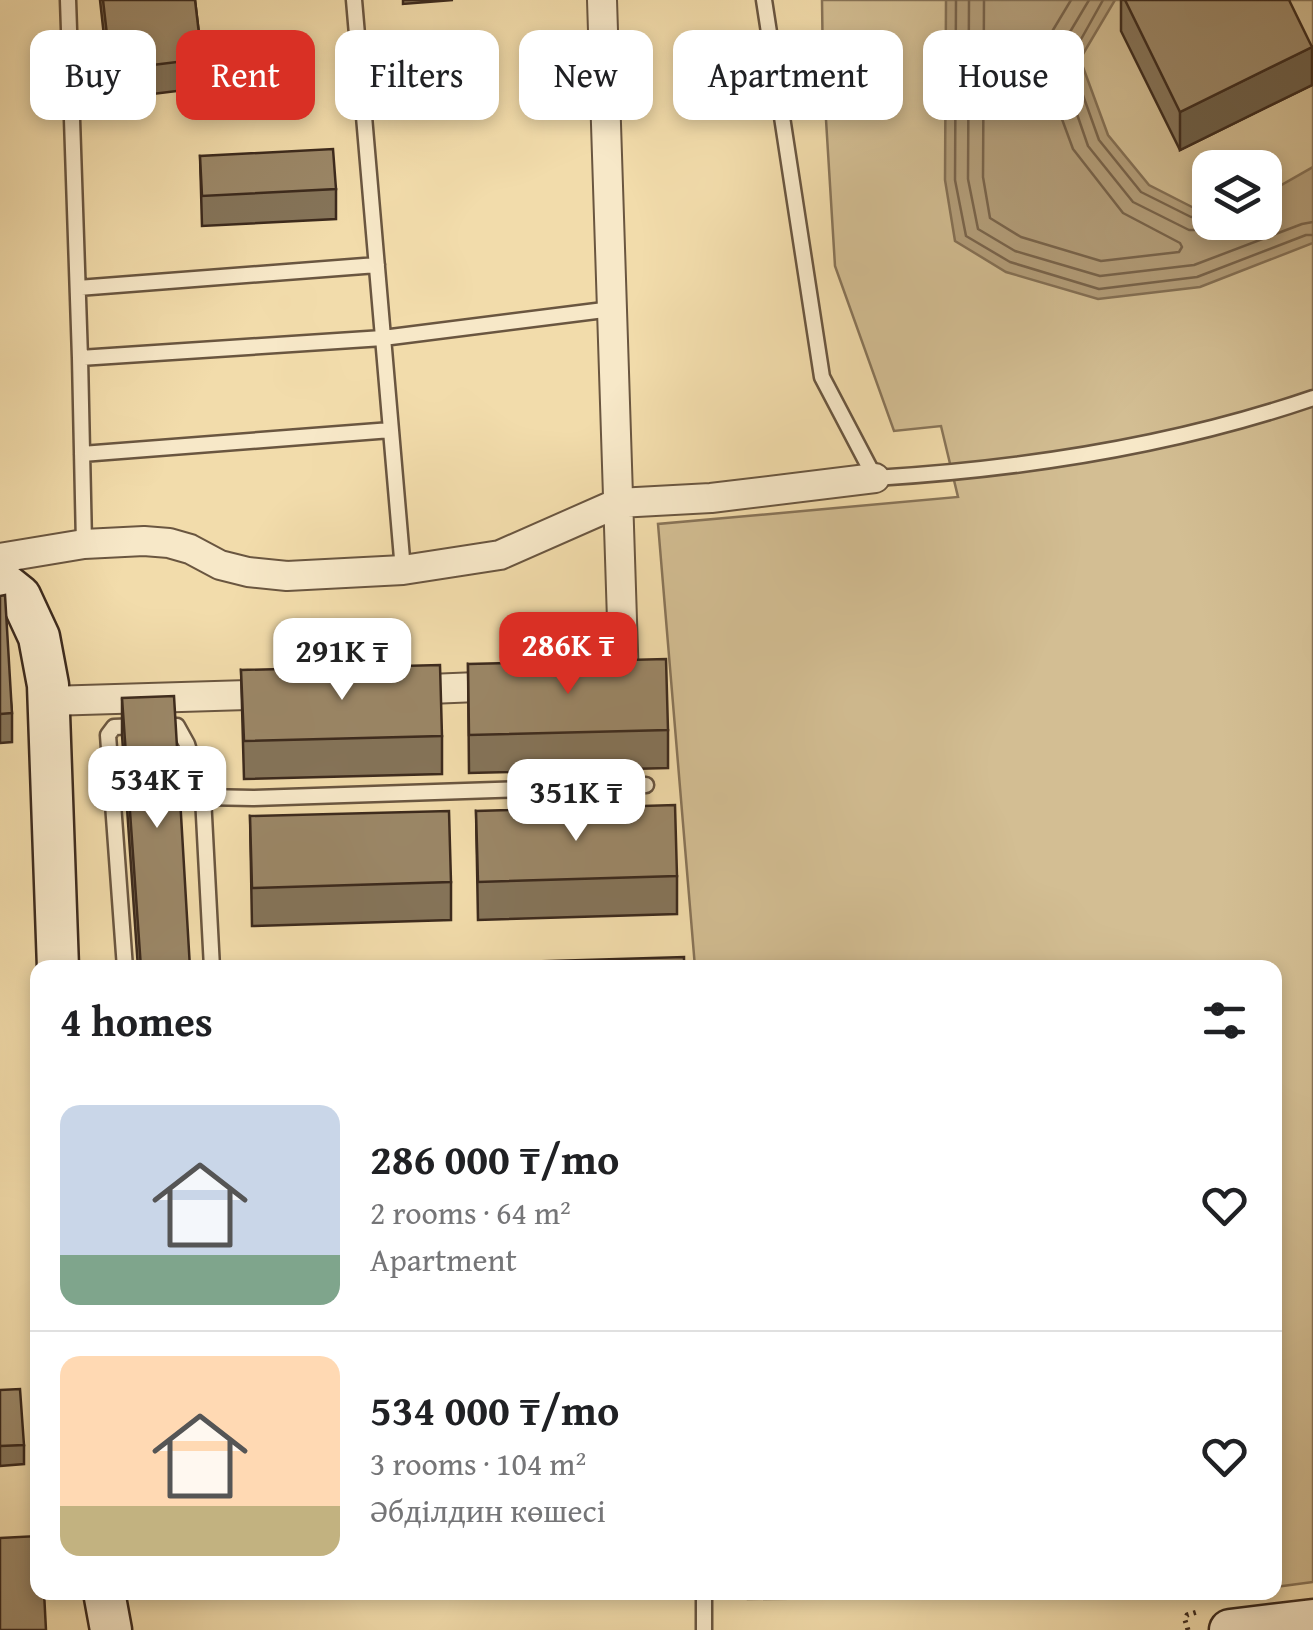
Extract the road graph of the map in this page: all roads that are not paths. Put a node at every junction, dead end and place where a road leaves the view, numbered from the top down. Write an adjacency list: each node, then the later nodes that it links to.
1 (68, 0): 6 (lane)
2 (354, 0): 5 (lane)
3 (602, 0): 7 (street)
4 (764, 0): 13 (lane)
5 (377, 265): 6 (lane); 8 (lane)
6 (78, 288): 9 (lane)
7 (612, 309): 8 (lane); 14 (street)
8 (383, 338): 9 (lane); 11 (lane)
9 (80, 358): 12 (lane)
10 (1313, 398): 13 (lane)
11 (391, 430): 12 (lane); 17 (lane)
12 (82, 454): 15 (lane)
13 (875, 478): 14 (street)
14 (618, 503): 17 (street); 19 (street)
15 (84, 544): 16 (street); 17 (street)
16 (0, 558)
17 (403, 570)
18 (0, 580): 23 (main road)
19 (586, 684)
20 (528, 686): 21 (street)
21 (373, 691)
22 (296, 693): 23 (street)
23 (48, 701): 26 (main road)
24 (646, 784): 25 (lane)
25 (202, 798): 27 (lane); 28 (lane)
26 (58, 960)
27 (123, 960)
28 (212, 960)
29 (106, 1600): 32 (main road)
30 (704, 1600): 33 (lane)
31 (1313, 1620): 34 (main road)
32 (112, 1630)
33 (704, 1630)
34 (1230, 1630)

